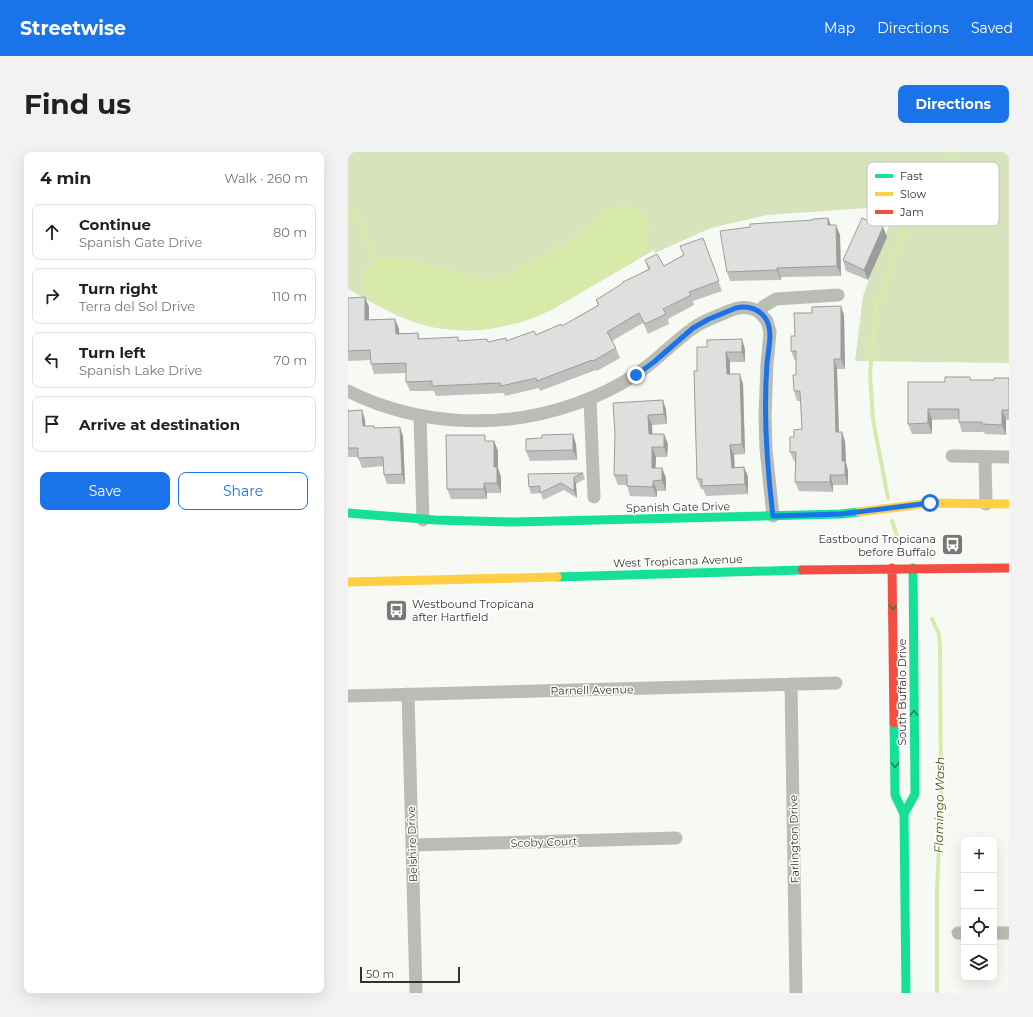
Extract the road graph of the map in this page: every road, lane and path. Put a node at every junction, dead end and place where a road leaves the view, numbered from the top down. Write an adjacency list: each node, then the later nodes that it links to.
1 (838, 295): 2 (street)
2 (759, 312): 4 (street); 13 (street)
3 (348, 391): 5 (street)
4 (590, 398): 5 (street); 9 (street)
5 (420, 416): 14 (street)
6 (952, 456): 7 (street)
7 (985, 457): 8 (street); 10 (street)
8 (1009, 457)
9 (594, 497)
10 (986, 504): 11 (main road, Spanish Gate Drive); 13 (main road, Spanish Gate Drive)
11 (1009, 504)
12 (348, 513): 14 (main road, Spanish Gate Drive)
13 (773, 516): 14 (main road, Spanish Gate Drive)
14 (423, 520)
15 (892, 568): 16 (main road, West Tropicana Avenue); 18 (main road, West Tropicana Avenue); 23 (main road, South Buffalo Drive, one-way to 23)
16 (913, 568): 17 (main road, West Tropicana Avenue); 23 (main road, South Buffalo Drive, one-way to 16)
17 (1009, 568)
18 (348, 582)
19 (836, 683): 20 (street, Parnell Avenue)
20 (791, 684): 21 (street, Parnell Avenue); 29 (street, Farlington Drive)
21 (408, 694): 22 (street, Parnell Avenue); 25 (street, Belshire Drive)
22 (348, 696)
23 (904, 814): 30 (main road, South Buffalo Drive)
24 (676, 838): 25 (street, Scoby Court)
25 (412, 845): 28 (street, Belshire Drive)
26 (997, 933): 27 (street)
27 (1009, 933)
28 (416, 993)
29 (796, 993)
30 (906, 993)

